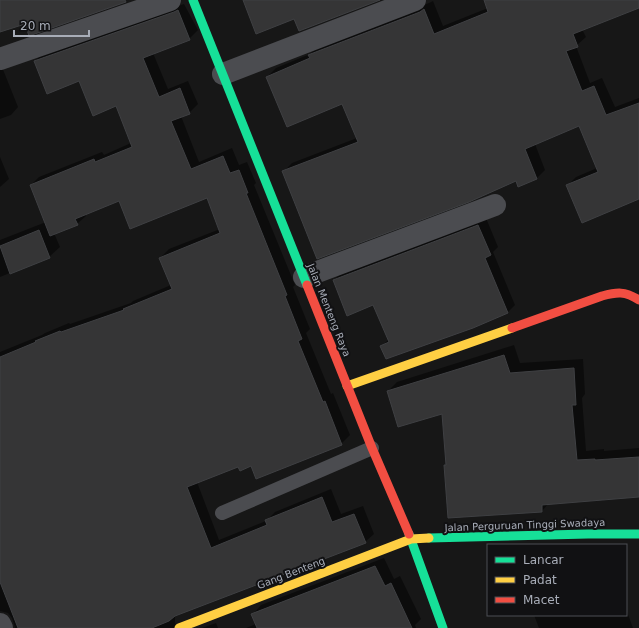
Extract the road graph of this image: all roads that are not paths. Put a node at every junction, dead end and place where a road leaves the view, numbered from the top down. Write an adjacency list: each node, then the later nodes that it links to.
1 (170, 0): 4 (street)
2 (193, 0): 5 (street, Jalan Menteng Raya)
3 (415, 0): 5 (street)
4 (0, 59)
5 (223, 74): 7 (street, Jalan Menteng Raya)
6 (495, 204): 7 (street)
7 (304, 277): 9 (street, Jalan Menteng Raya)
8 (639, 300): 9 (street)
9 (347, 386): 10 (street, Jalan Menteng Raya)
10 (372, 448): 11 (lane); 13 (street, Jalan Menteng Raya)
11 (222, 513)
12 (639, 534): 13 (street, Jalan Perguruan Tinggi Swadaya)
13 (411, 539): 16 (street, Gang Benteng); 17 (street, Jalan Menteng Raya)
14 (0, 624): 15 (street)
15 (2, 628)
16 (179, 628)
17 (444, 628)

